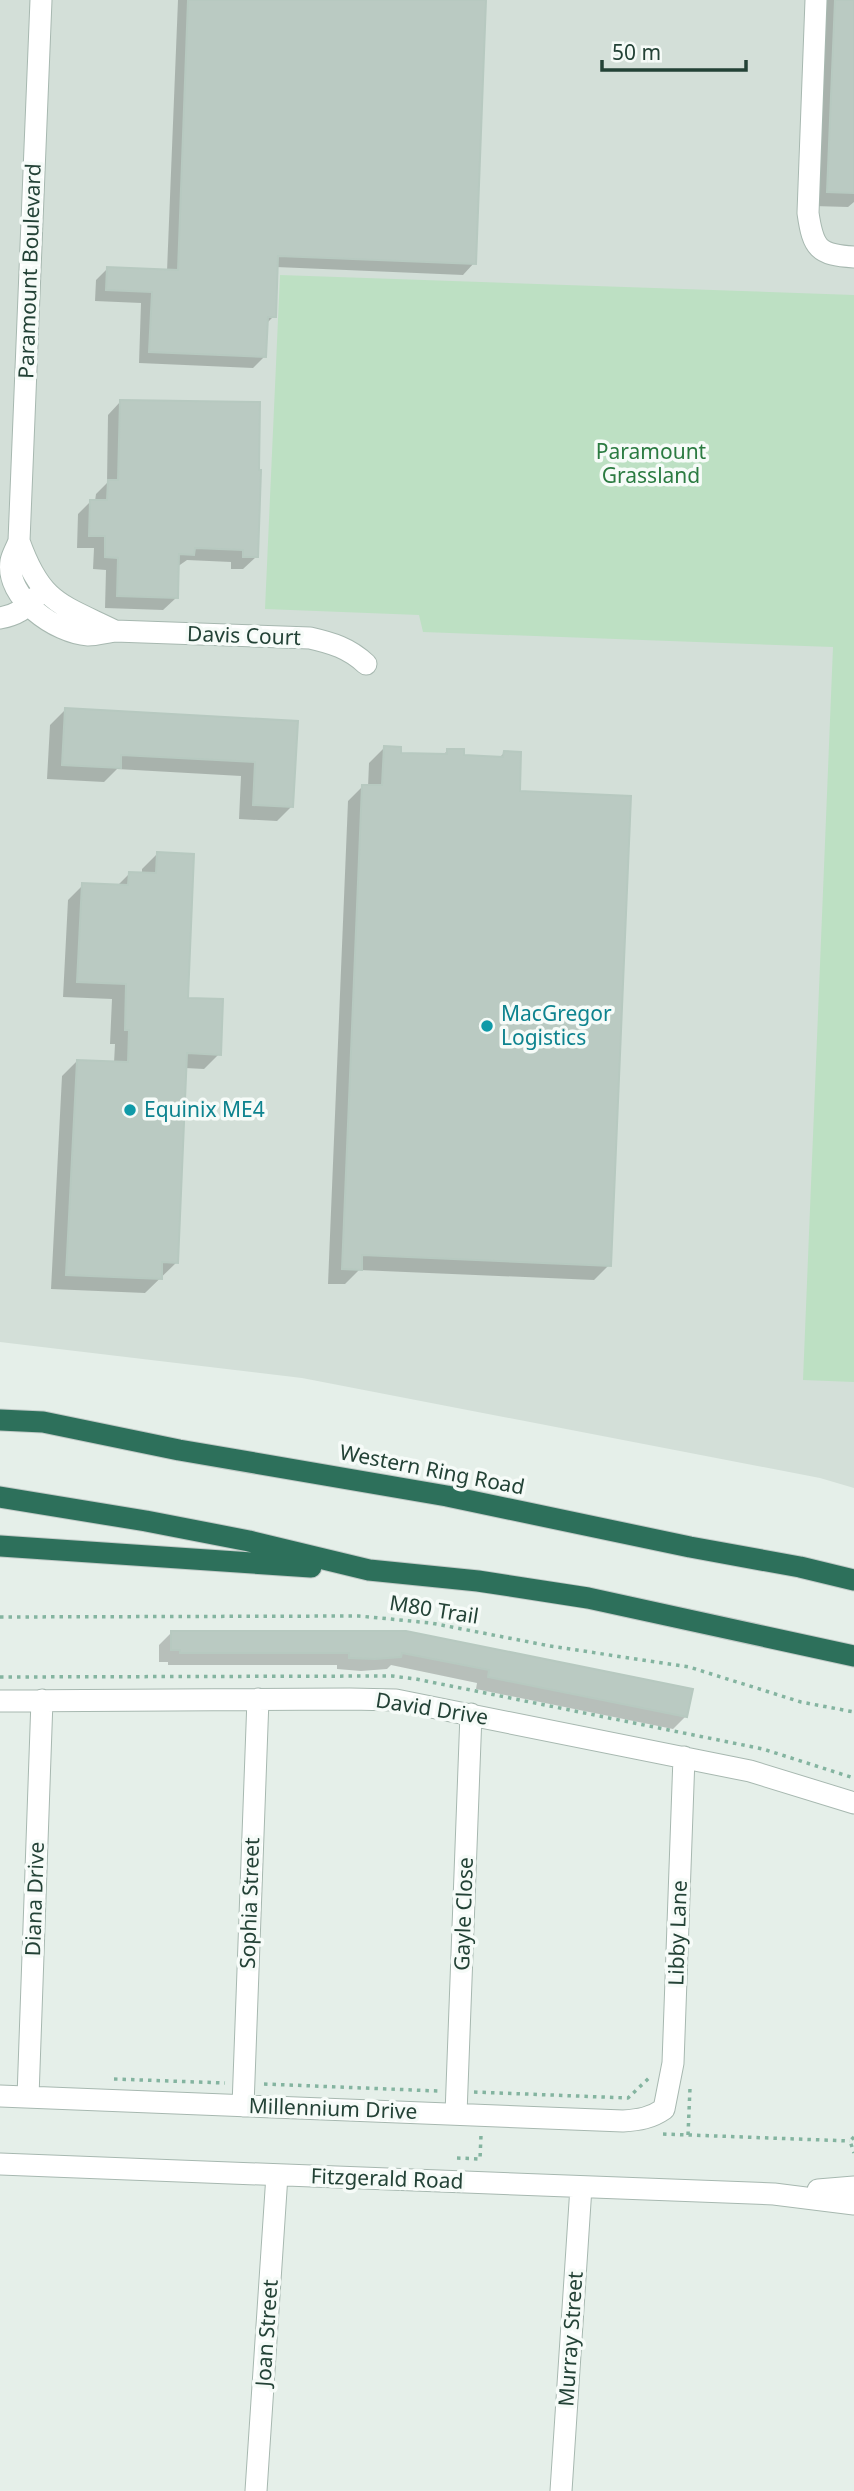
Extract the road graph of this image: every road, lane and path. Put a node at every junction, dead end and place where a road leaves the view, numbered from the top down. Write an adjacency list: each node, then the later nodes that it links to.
1 (41, 0): 4 (street, Paramount Boulevard)
2 (816, 0): 3 (street)
3 (854, 257)
4 (19, 541): 5 (street, Paramount Boulevard); 6 (street, Paramount Boulevard)
5 (42, 589): 6 (street); 8 (street, Davis Court)
6 (17, 597): 7 (street); 8 (street, Davis Court)
7 (0, 618)
8 (115, 631): 9 (street, Davis Court)
9 (366, 664)
10 (0, 1420): 14 (highway, Western Ring Road)
11 (0, 1497): 13 (highway)
12 (0, 1546): 13 (highway)
13 (369, 1570): 16 (highway)
14 (854, 1580)
15 (0, 1617): 20 (path, M80 Trail)
16 (854, 1656)
17 (258, 1699): 18 (street, David Drive); 21 (street, David Drive); 27 (street, Sophia Street)
18 (42, 1700): 19 (street, David Drive); 30 (street, Diana Drive)
19 (0, 1701)
20 (854, 1712)
21 (471, 1714): 22 (street, David Drive); 28 (street, Gayle Close)
22 (684, 1757): 23 (street, David Drive); 32 (street, Libby Lane)
23 (854, 1802)
24 (652, 2075): 28 (path)
25 (102, 2078): 27 (path)
26 (691, 2080): 34 (path)
27 (243, 2083): 28 (path); 31 (street, Sophia Street)
28 (457, 2092): 33 (street, Gayle Close)
29 (0, 2096): 30 (street, Millennium Drive)
30 (28, 2097): 31 (street, Millennium Drive)
31 (243, 2106): 33 (street, Millennium Drive)
32 (664, 2109): 33 (street, Millennium Drive)
33 (457, 2114)
34 (688, 2135)
35 (854, 2137): 36 (path)
36 (854, 2153)
37 (0, 2164): 38 (street, Fitzgerald Road)
38 (277, 2175): 39 (street, Fitzgerald Road); 43 (street, Joan Street)
39 (581, 2187): 41 (street, Fitzgerald Road); 44 (street, Murray Street)
40 (854, 2187): 41 (street, Fitzgerald Road)
41 (774, 2194): 42 (street, Fitzgerald Road)
42 (854, 2204)
43 (257, 2491)
44 (561, 2491)

